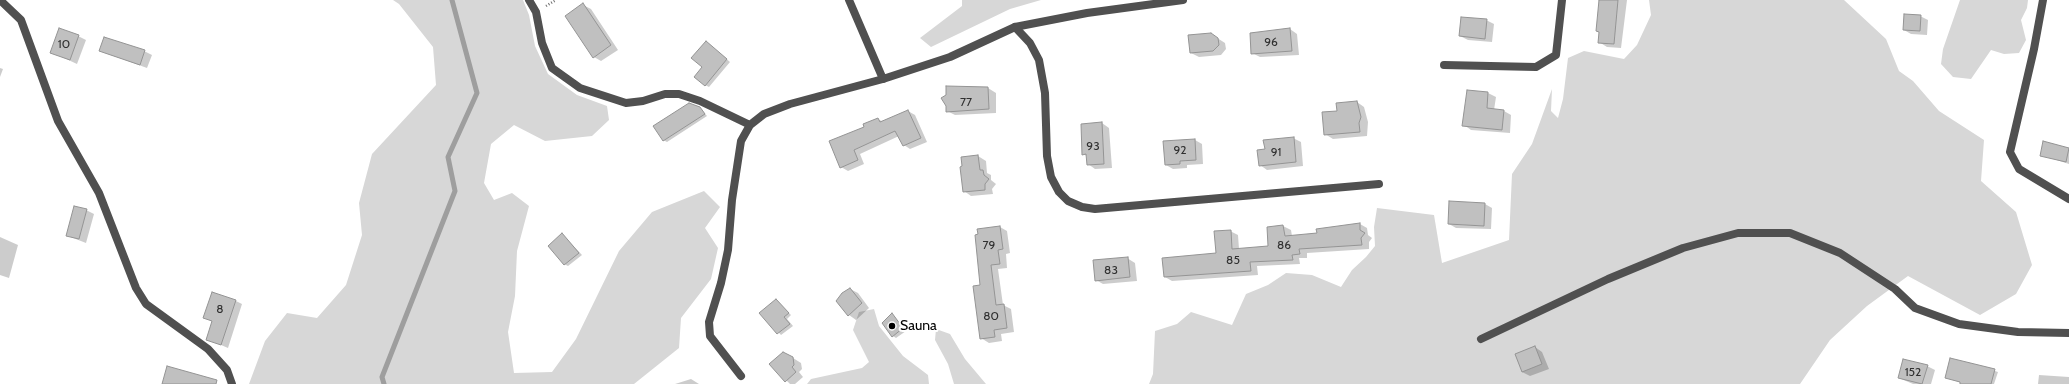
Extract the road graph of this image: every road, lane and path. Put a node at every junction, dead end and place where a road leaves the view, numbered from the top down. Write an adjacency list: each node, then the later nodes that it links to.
1 (0, 0): 16 (street)
2 (530, 0): 10 (street)
3 (848, 0): 9 (street)
4 (1183, 0): 7 (street)
5 (1562, 0): 8 (street)
6 (2043, 0): 12 (street)
7 (1015, 27): 9 (street); 11 (street)
8 (1444, 65)
9 (883, 79): 10 (street)
10 (750, 125): 15 (street)
11 (1379, 184)
12 (2069, 199)
13 (2069, 333): 14 (street)
14 (1481, 339)
15 (741, 376)
16 (232, 384)

